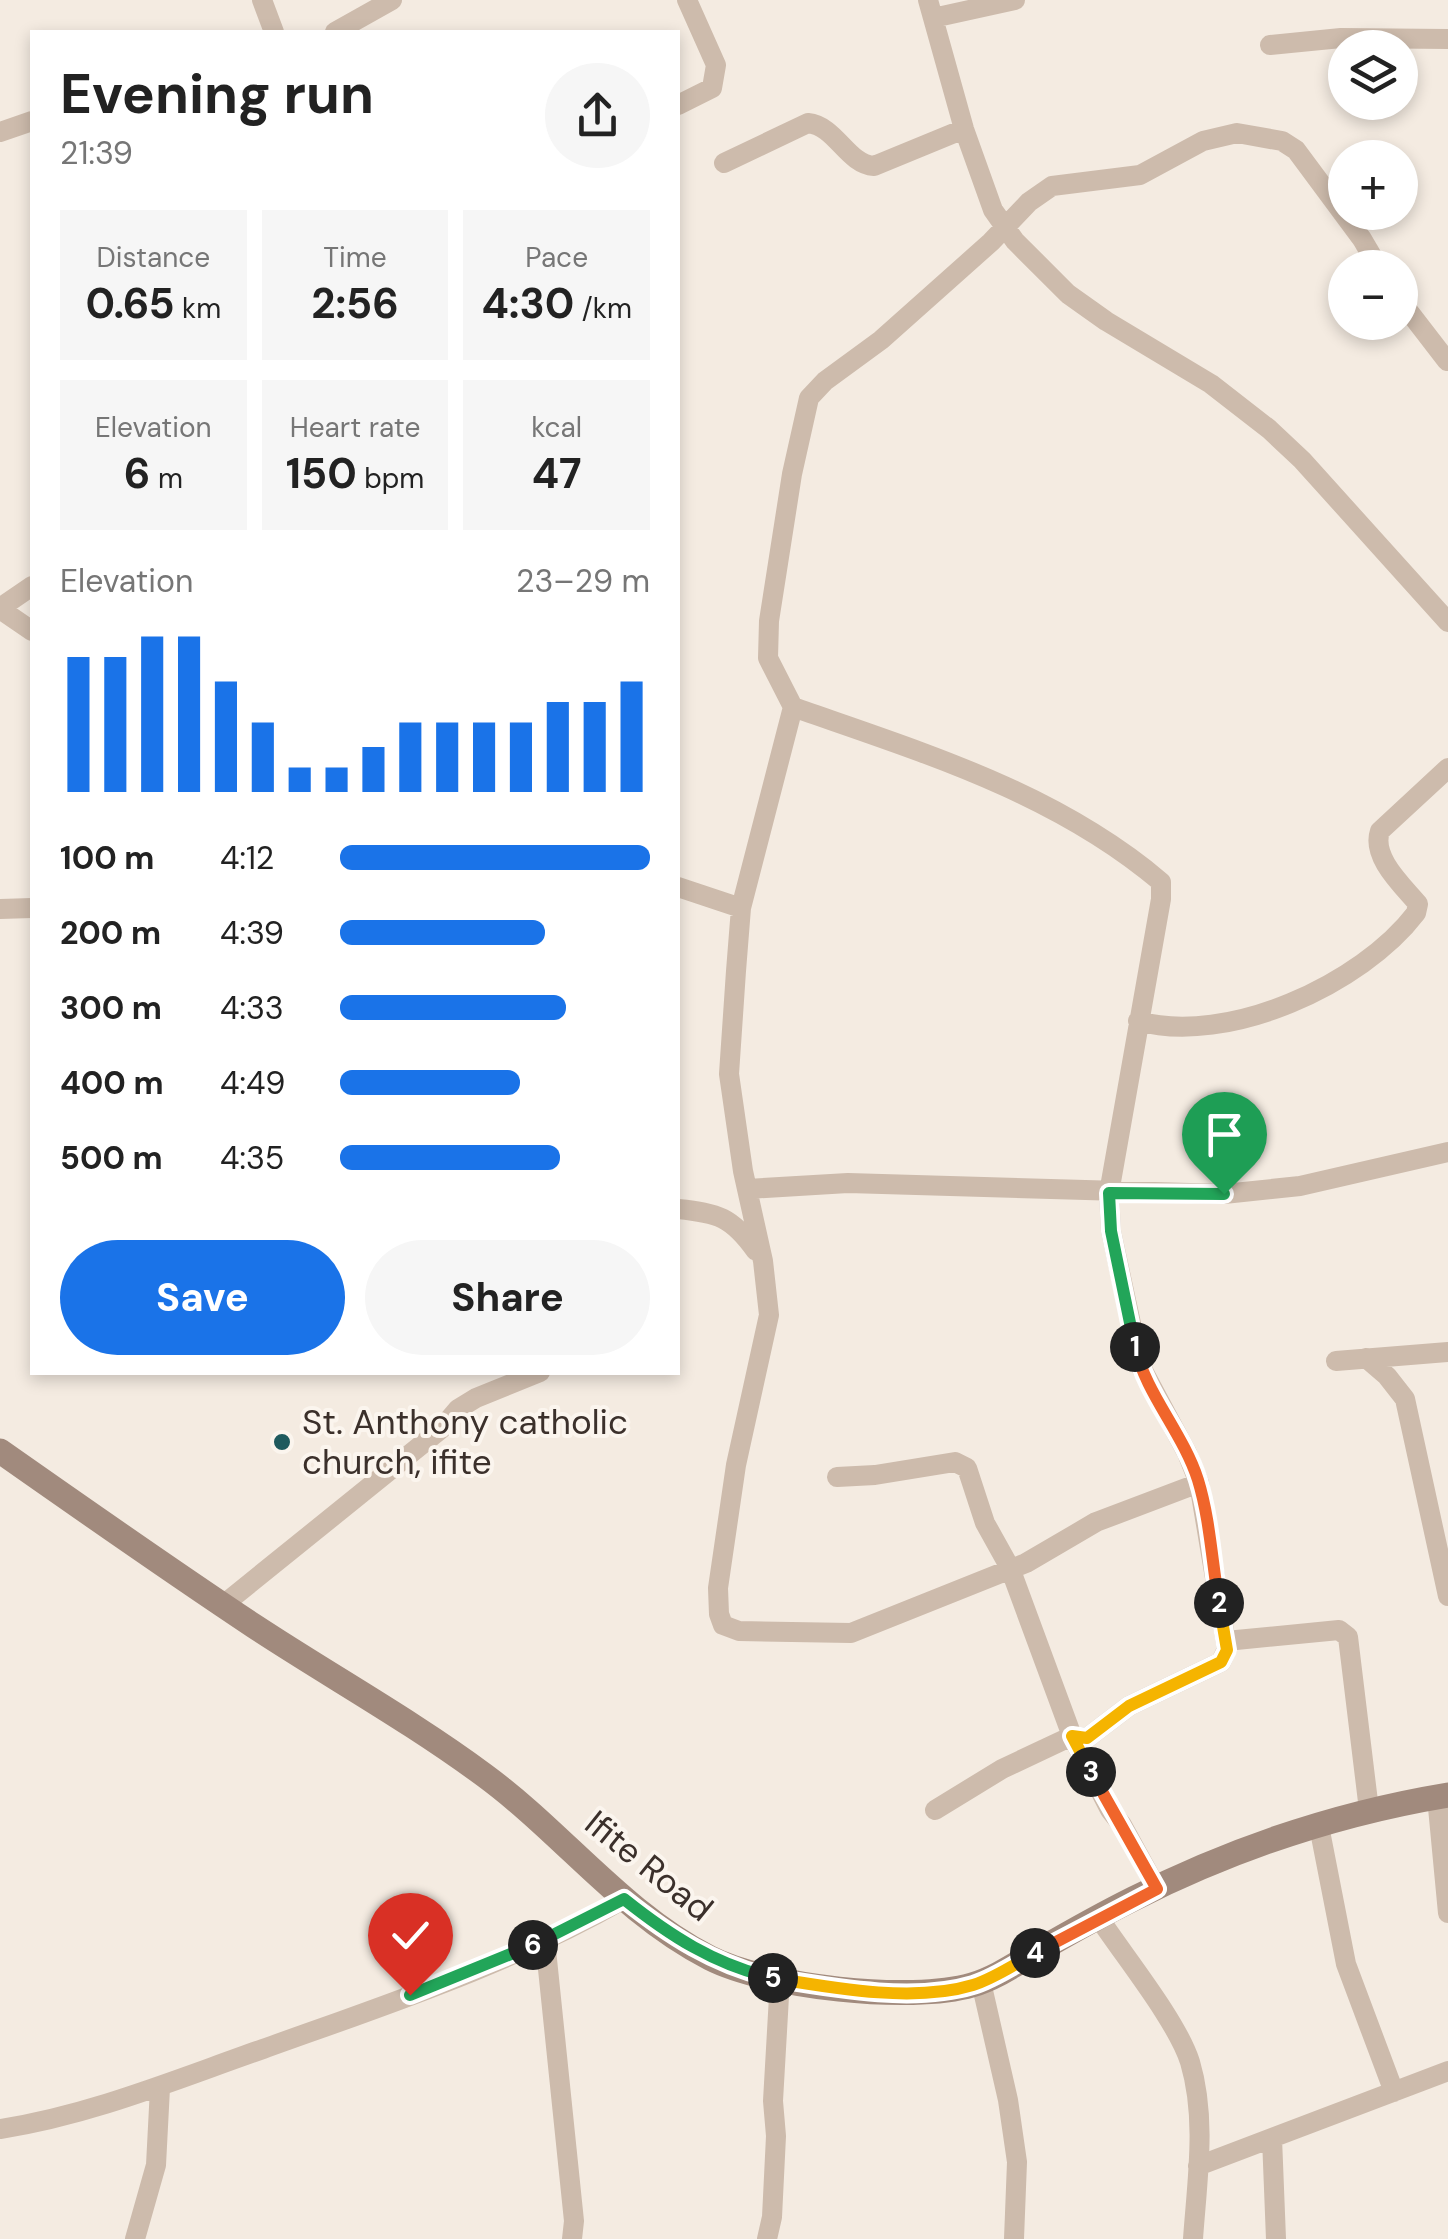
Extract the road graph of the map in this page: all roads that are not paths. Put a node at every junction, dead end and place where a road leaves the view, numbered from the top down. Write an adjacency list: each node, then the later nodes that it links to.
1 (262, 0): 6 (street)
2 (392, 0): 7 (street)
3 (687, 0): 10 (street)
4 (1015, 0): 5 (street)
5 (931, 9): 12 (street)
6 (273, 30)
7 (340, 30)
8 (1448, 38): 9 (street)
9 (1270, 45)
10 (680, 104)
11 (30, 122): 13 (street)
12 (964, 129): 14 (street); 15 (street)
13 (0, 132)
14 (724, 163)
15 (1006, 228): 16 (street); 22 (street); 24 (street)
16 (1368, 250)
17 (1418, 323): 18 (street)
18 (1448, 361): 19 (street)
19 (1448, 373)
20 (30, 587): 21 (street)
21 (0, 608): 23 (street)
22 (1448, 622)
23 (30, 630)
24 (793, 707): 28 (street); 30 (street)
25 (1448, 768): 30 (street)
26 (680, 888): 28 (street)
27 (30, 908): 29 (street)
28 (741, 908): 32 (street)
29 (0, 909)
30 (1138, 1021): 33 (street)
31 (1448, 1152): 33 (street)
32 (746, 1189): 33 (street); 35 (street)
33 (1109, 1193): 42 (street)
34 (680, 1209): 35 (street)
35 (763, 1261): 43 (street)
36 (1448, 1352): 37 (street)
37 (1366, 1358): 38 (street); 44 (street)
38 (1336, 1361)
39 (533, 1375): 45 (street)
40 (0, 1451): 45 (street, Ifite Road)
41 (837, 1476): 43 (street)
42 (1198, 1482): 43 (street); 46 (street)
43 (1010, 1568): 47 (street)
44 (1448, 1596)
45 (223, 1605): 53 (street, Ifite Road)
46 (1226, 1641): 47 (street); 50 (street)
47 (1072, 1736): 49 (street); 52 (street)
48 (1442, 1796): 50 (street, Ifite Road); 54 (street)
49 (935, 1810)
50 (1369, 1810): 51 (street, Ifite Road)
51 (1318, 1826): 52 (street, Ifite Road); 61 (street)
52 (1157, 1889): 55 (street, Ifite Road)
53 (624, 1899): 56 (street); 57 (street, Ifite Road)
54 (1448, 1913)
55 (1099, 1918): 58 (street, Ifite Road); 64 (street)
56 (545, 1940): 60 (street); 66 (street)
57 (780, 1979): 58 (street, Ifite Road); 67 (street)
58 (981, 1982): 68 (street)
59 (1448, 2071): 61 (street)
60 (160, 2088): 62 (street); 65 (street)
61 (1394, 2092): 63 (street)
62 (0, 2129)
63 (1272, 2138): 64 (street); 70 (street)
64 (1198, 2166): 69 (street)
65 (135, 2239)
66 (572, 2239)
67 (767, 2239)
68 (1014, 2239)
69 (1193, 2239)
70 (1276, 2239)

